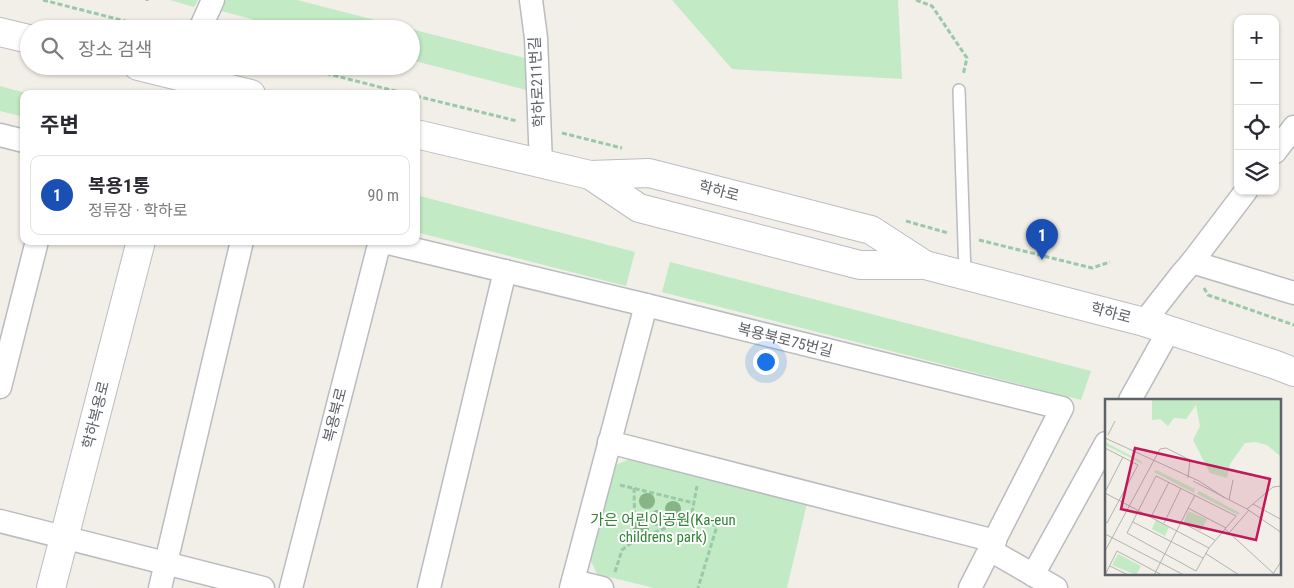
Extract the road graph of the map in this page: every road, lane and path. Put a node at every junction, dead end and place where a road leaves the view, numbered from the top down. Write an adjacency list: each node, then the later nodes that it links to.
1 (43, 0): 5 (path)
2 (213, 0): 6 (street)
3 (530, 0): 22 (street, 학하로211번길)
4 (916, 0): 14 (path)
5 (121, 20)
6 (204, 20)
7 (0, 32): 8 (street)
8 (20, 37)
9 (169, 75): 11 (street)
10 (332, 75): 13 (path)
11 (183, 79): 12 (street)
12 (233, 90)
13 (391, 90)
14 (959, 90): 35 (lane)
15 (420, 97): 16 (path)
16 (517, 121)
17 (1294, 127): 21 (street)
18 (420, 135): 22 (street, 학하로)
19 (0, 136): 20 (street)
20 (20, 140)
21 (1277, 150)
22 (541, 164): 23 (street, 학하로)
23 (590, 174): 32 (street, 학하로); 32 (street, 학하로)
24 (1244, 195): 34 (street)
25 (976, 240): 31 (path)
26 (36, 245): 41 (street)
27 (140, 245): 51 (street, 학하복용로)
28 (241, 245): 54 (street)
29 (379, 245): 61 (street, 복용북로)
30 (397, 245): 33 (street, 복용북로75번길)
31 (1110, 262)
32 (925, 265): 35 (street, 학하로)
33 (505, 271): 37 (street, 복용북로75번길); 62 (street)
34 (1197, 272): 36 (street); 38 (street); 39 (path)
35 (964, 275): 38 (street, 학하로)
36 (1294, 293)
37 (646, 305): 43 (street); 53 (street, 복용북로75번길)
38 (1156, 326): 40 (street, 학하로); 42 (street)
39 (1294, 326)
40 (1294, 372)
41 (0, 387)
42 (1130, 399)
43 (610, 442): 53 (street); 57 (street)
44 (1105, 445): 55 (street)
45 (617, 484): 47 (path)
46 (697, 485): 48 (path)
47 (634, 488): 48 (path); 52 (path)
48 (694, 503): 49 (path)
49 (691, 518): 52 (path); 63 (path)
50 (0, 521): 51 (street)
51 (64, 538): 54 (street); 58 (street, 학하복용로)
52 (635, 540): 56 (path)
53 (992, 546): 55 (street); 64 (street)
54 (166, 564): 59 (street); 60 (street)
55 (1033, 575): 65 (street)
56 (608, 580): 57 (street)
57 (572, 584)
58 (51, 588)
59 (160, 588)
60 (263, 588)
61 (291, 588)
62 (429, 588)
63 (698, 588)
64 (970, 588)
65 (1056, 588)

